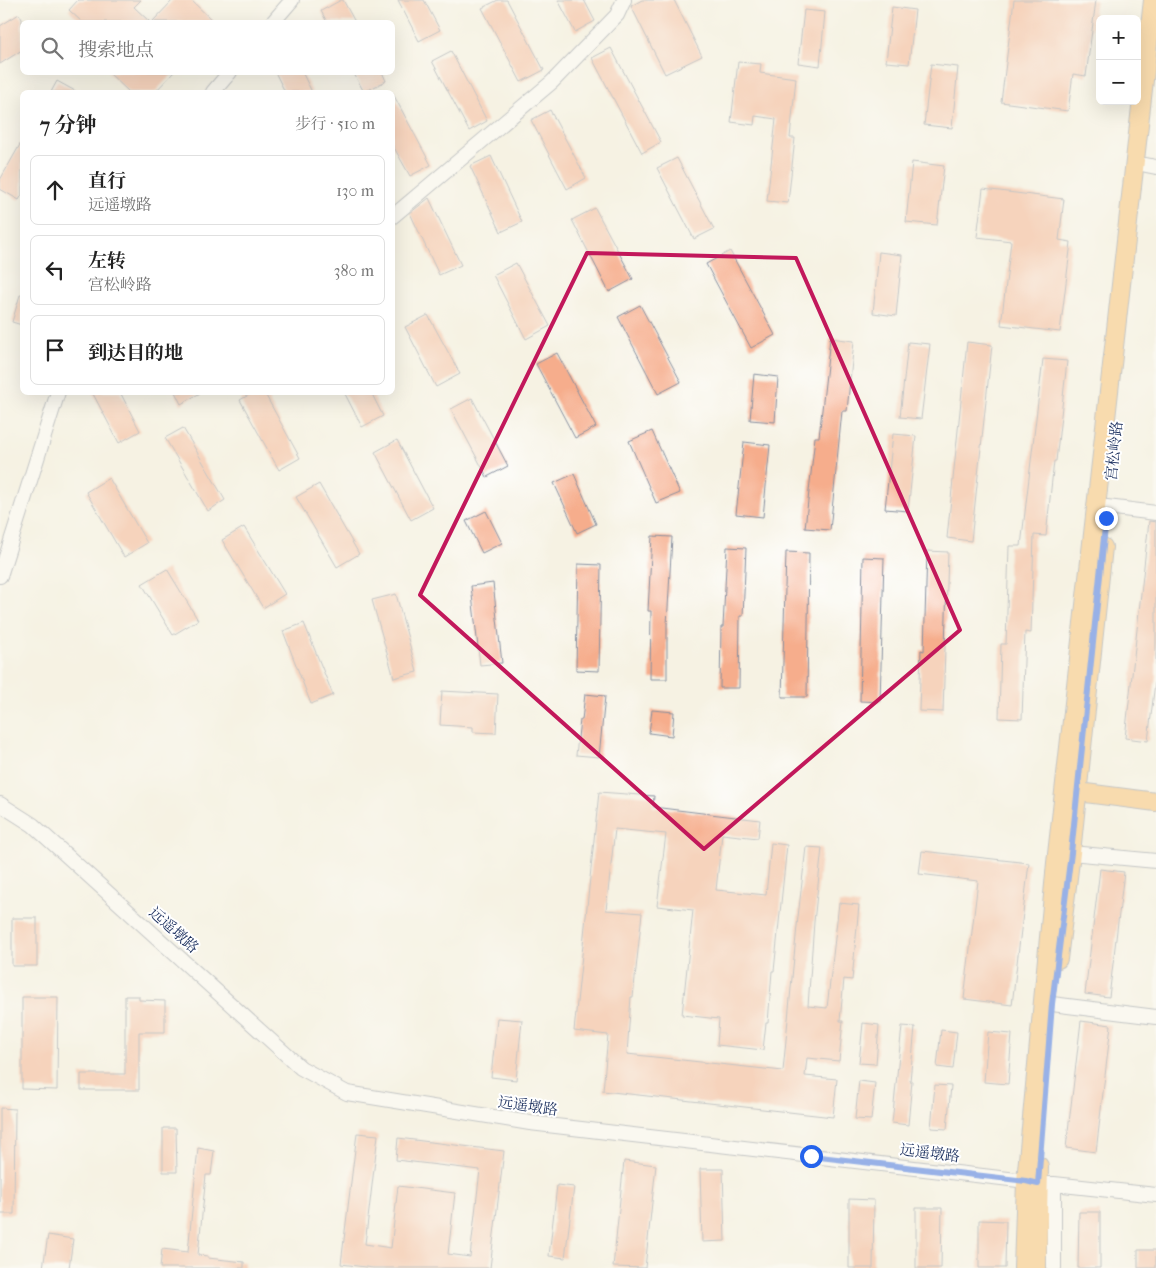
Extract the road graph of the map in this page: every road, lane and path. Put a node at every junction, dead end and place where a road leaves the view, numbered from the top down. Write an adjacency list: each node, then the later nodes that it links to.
1 (292, 0): 4 (street)
2 (624, 0): 9 (street)
3 (1153, 0): 21 (main road)
4 (275, 20)
5 (227, 75): 7 (street)
6 (1156, 77): 8 (main road, 宫松岭路)
7 (215, 90)
8 (1151, 166): 11 (main road, 宫松岭路)
9 (395, 214)
10 (57, 395): 13 (street)
11 (1108, 507): 12 (street); 14 (main road, 宫松岭路)
12 (1156, 512)
13 (0, 576)
14 (1078, 792): 15 (main road); 17 (main road, 宫松岭路)
15 (1156, 802)
16 (0, 804): 21 (street, 远遥墩路)
17 (1071, 853): 18 (street); 19 (main road, 宫松岭路)
18 (1156, 861)
19 (1052, 1004): 20 (street); 21 (main road, 宫松岭路)
20 (1156, 1017)
21 (1039, 1183): 22 (street, 远遥墩路); 23 (main road); 24 (main road); 25 (street)
22 (1156, 1196)
23 (1023, 1268)
24 (1037, 1268)
25 (1054, 1268)

